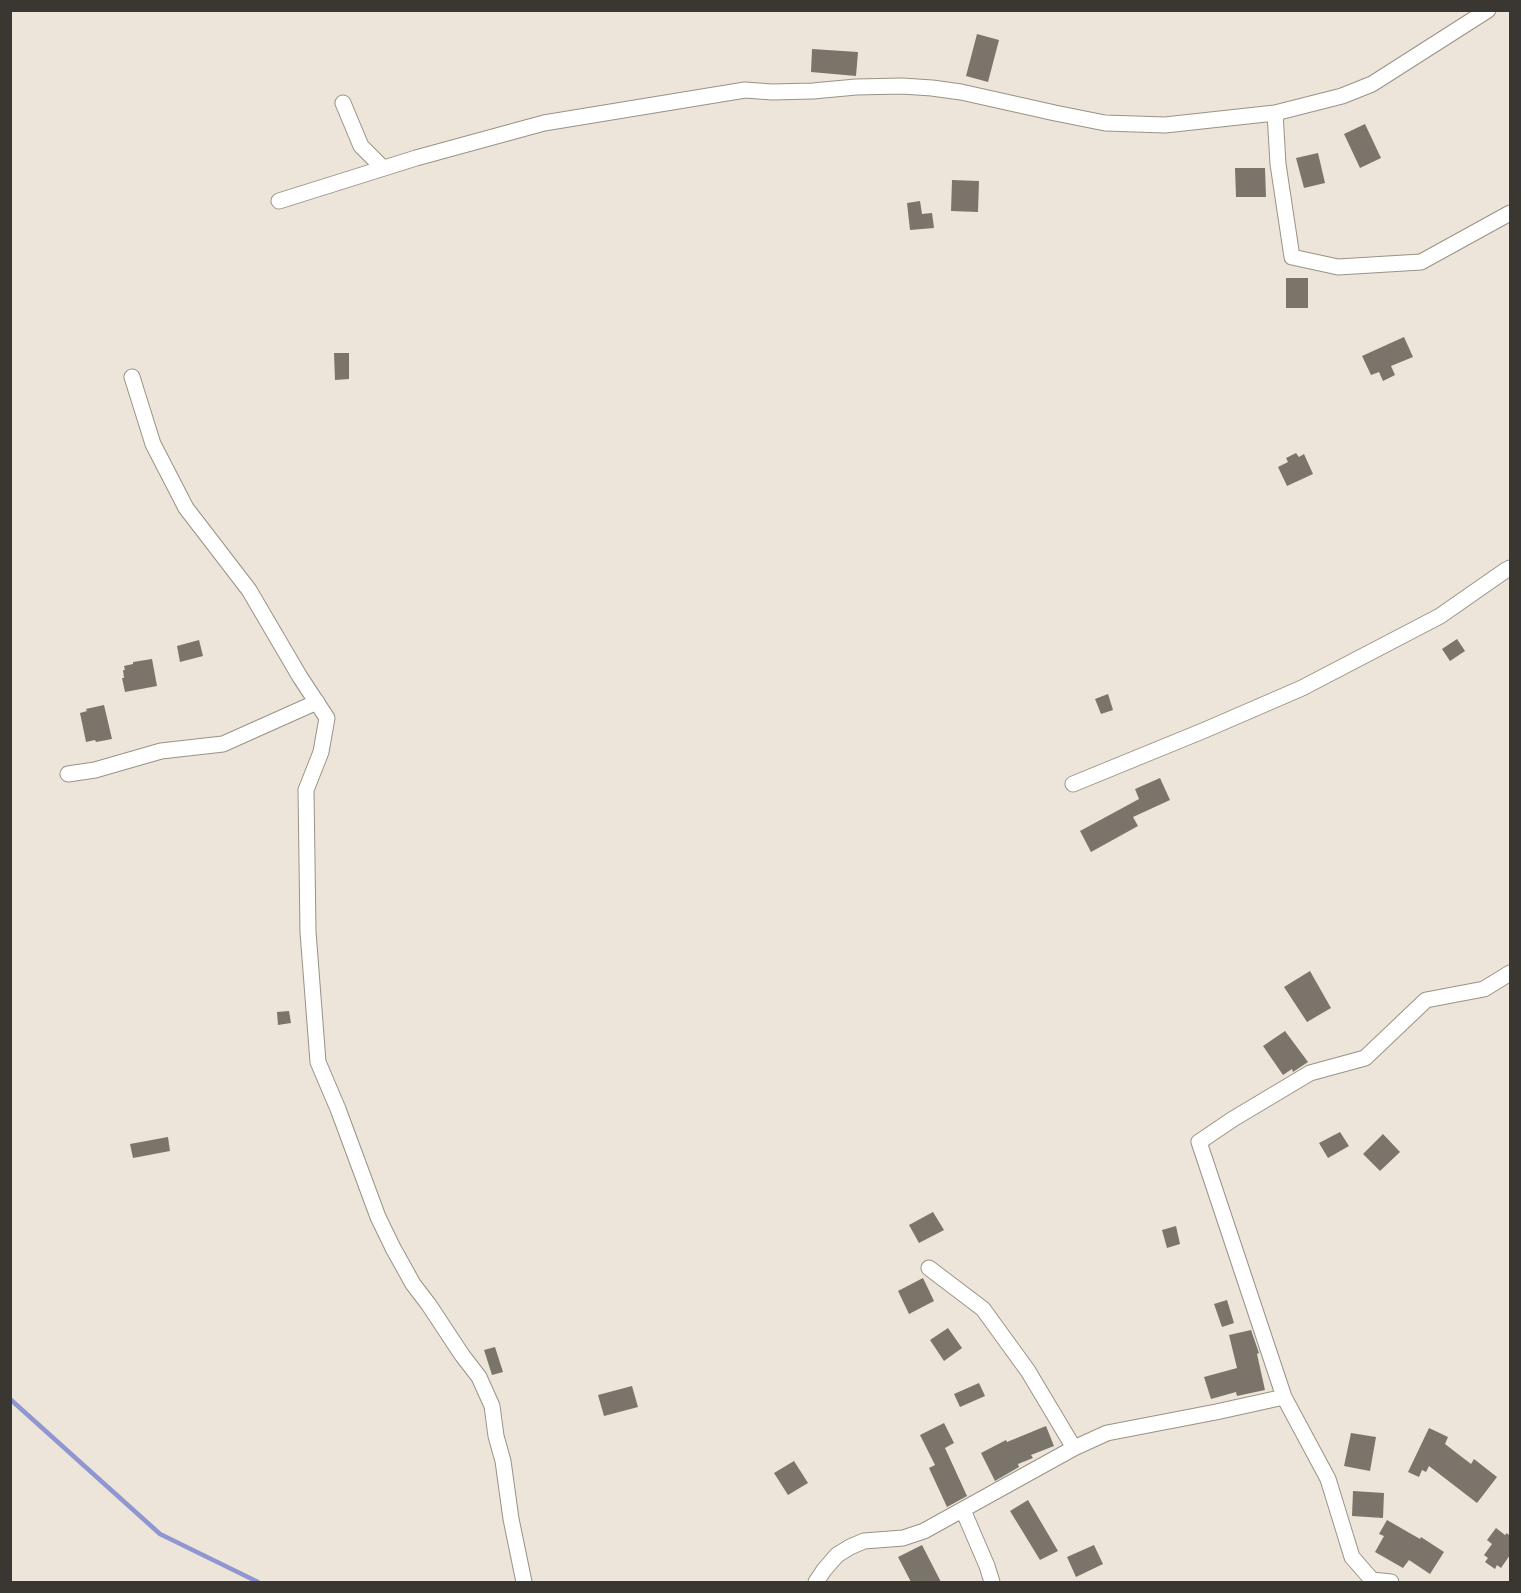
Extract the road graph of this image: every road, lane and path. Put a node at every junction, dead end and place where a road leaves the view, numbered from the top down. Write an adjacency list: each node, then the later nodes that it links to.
1 (1488, 10): 3 (street)
2 (343, 103): 4 (street)
3 (1275, 113): 4 (street); 6 (street)
4 (383, 168): 5 (street)
5 (279, 201)
6 (1510, 213)
7 (132, 377): 9 (street)
8 (1510, 568): 11 (street)
9 (317, 702): 10 (street); 18 (street)
10 (68, 774)
11 (1073, 784)
12 (1510, 973): 14 (street)
13 (929, 1268): 15 (street)
14 (1284, 1397): 15 (street); 17 (street)
15 (1074, 1448): 16 (street)
16 (963, 1510): 19 (street); 20 (street)
17 (1372, 1581): 21 (street)
18 (524, 1582)
19 (816, 1582)
20 (992, 1582)
21 (1390, 1582)

